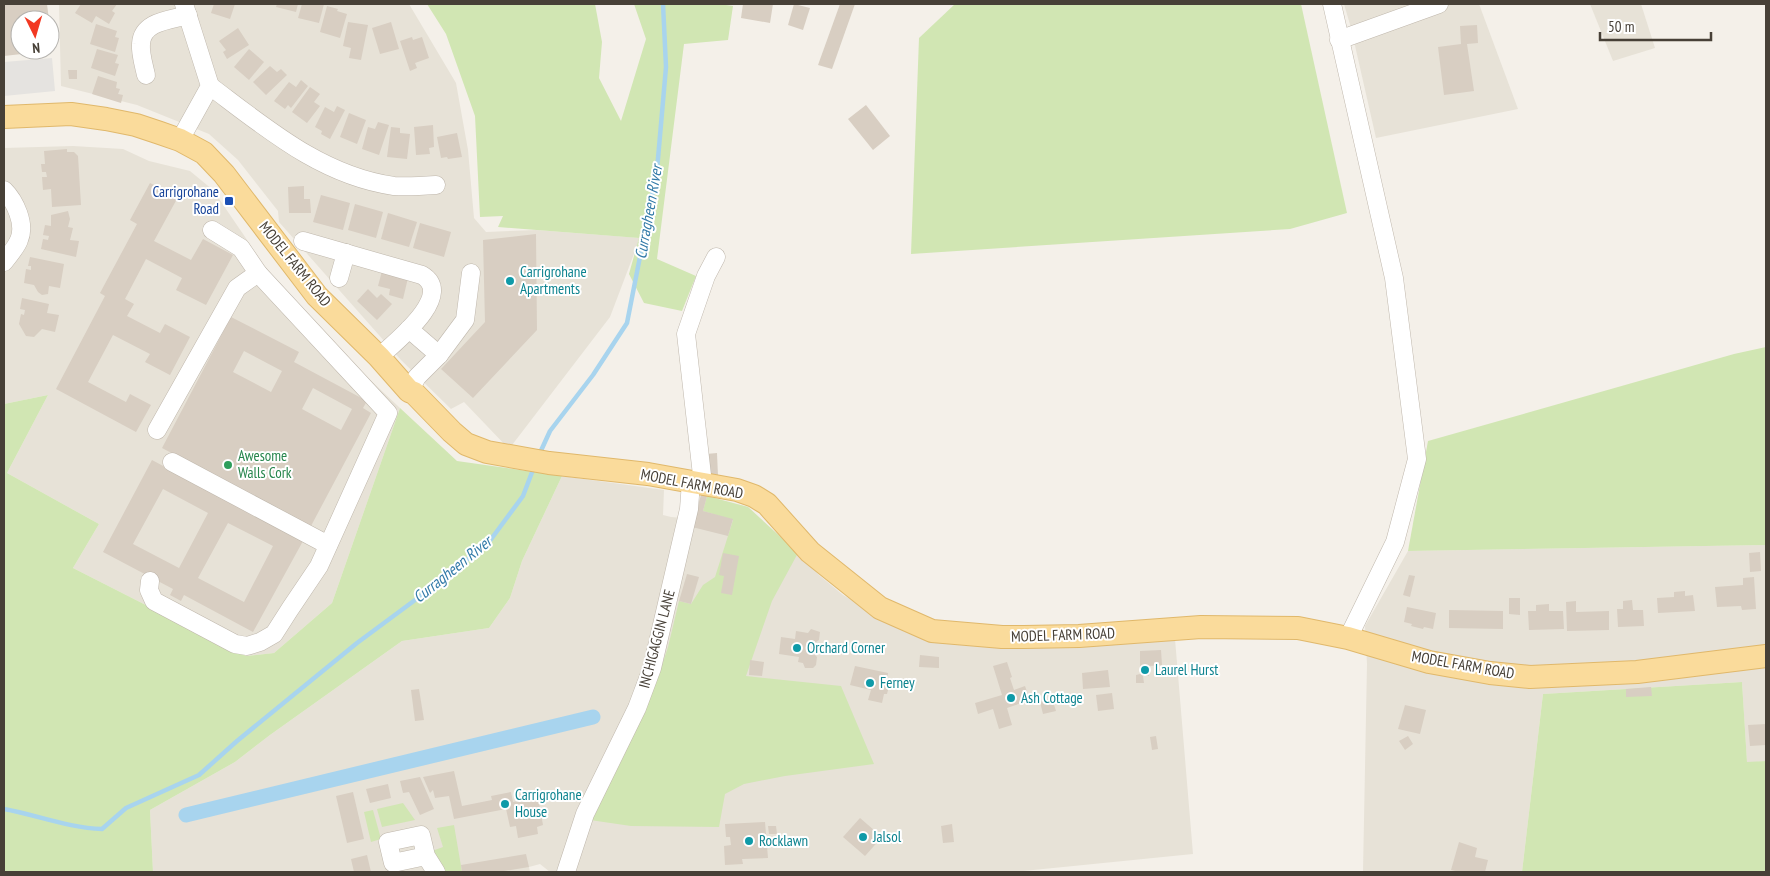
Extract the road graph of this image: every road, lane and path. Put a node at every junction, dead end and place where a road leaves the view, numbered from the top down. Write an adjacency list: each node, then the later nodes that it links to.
1 (1332, 4): 4 (street)
2 (1439, 4): 4 (street)
3 (186, 10): 5 (street); 6 (street)
4 (1339, 40): 30 (street)
5 (146, 75)
6 (210, 86): 8 (street); 9 (street)
7 (4, 117): 8 (main road, MODEL FARM ROAD)
8 (180, 140): 19 (main road, MODEL FARM ROAD)
9 (436, 185)
10 (4, 190): 15 (street)
11 (212, 230): 16 (street)
12 (303, 242): 13 (street)
13 (346, 253): 18 (street); 21 (street)
14 (716, 257): 27 (street, INCHIGAGGIN LANE)
15 (4, 262)
16 (258, 273): 20 (street); 25 (street)
17 (471, 273): 22 (street)
18 (339, 278)
19 (317, 296): 20 (street); 23 (main road, MODEL FARM ROAD)
20 (307, 324): 28 (street)
21 (409, 329): 22 (street); 23 (street)
22 (440, 355): 24 (street)
23 (378, 357): 24 (main road, MODEL FARM ROAD)
24 (409, 391): 27 (main road, MODEL FARM ROAD)
25 (157, 430)
26 (172, 462): 28 (street)
27 (697, 483): 30 (main road, MODEL FARM ROAD); 34 (street, INCHIGAGGIN LANE)
28 (328, 546): 29 (street)
29 (150, 581)
30 (1348, 638): 31 (main road, MODEL FARM ROAD)
31 (1766, 656)
32 (426, 856): 33 (street)
33 (436, 872)
34 (566, 872)

